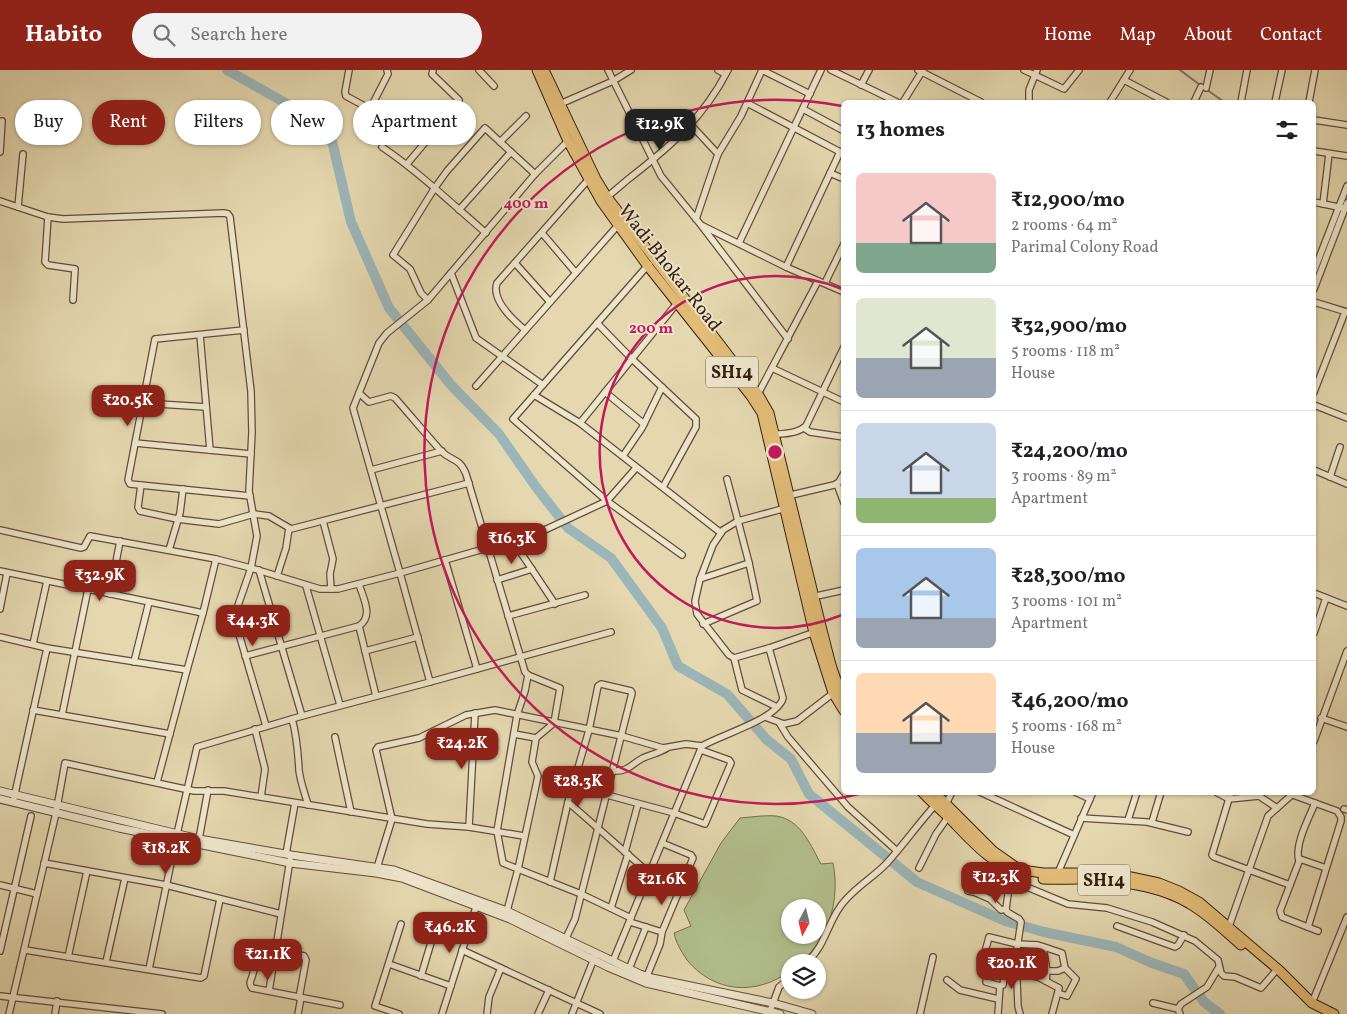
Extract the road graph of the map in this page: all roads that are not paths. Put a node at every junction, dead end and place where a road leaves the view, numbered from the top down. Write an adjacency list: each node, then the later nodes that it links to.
1 (349, 70): 2 (street)
2 (386, 70)
3 (433, 70): 63 (street)
4 (479, 70): 26 (street)
5 (537, 70): 50 (main road, Wadi Bhokar Road / SH14)
6 (544, 70): 41 (main road, Wadi Bhokar Road / SH14)
7 (608, 70): 24 (street)
8 (631, 70): 24 (street)
9 (718, 70): 21 (street)
10 (821, 70): 27 (street)
11 (831, 70): 25 (street)
12 (869, 70): 25 (street)
13 (1024, 70): 22 (street)
14 (1079, 70): 22 (street)
15 (1130, 70): 23 (street)
16 (1210, 70): 36 (street)
17 (1247, 70): 37 (street)
18 (1282, 70): 38 (street)
19 (1315, 70): 39 (street)
20 (921, 71): 30 (street); 31 (street)
21 (727, 72): 46 (street)
22 (1036, 73): 32 (street)
23 (1124, 80): 28 (street); 33 (street)
24 (614, 81): 41 (street); 62 (street)
25 (861, 85): 29 (street)
26 (494, 86)
27 (810, 94): 40 (street); 42 (street)
28 (1153, 96): 34 (street); 35 (street)
29 (893, 100)
30 (904, 100)
31 (968, 100)
32 (1029, 100)
33 (1111, 100)
34 (1150, 100)
35 (1162, 100)
36 (1195, 100)
37 (1241, 100)
38 (1275, 100)
39 (1310, 100)
40 (747, 103): 48 (street); 58 (street)
41 (560, 104): 70 (main road, Wadi Bhokar Road / SH14)
42 (803, 109): 48 (street); 49 (street)
43 (526, 116): 51 (street)
44 (1316, 120): 47 (street)
45 (2, 121): 53 (street)
46 (691, 125): 58 (street); 62 (street)
47 (1347, 125)
48 (793, 128): 55 (street); 83 (street)
49 (841, 129)
50 (568, 141): 65 (street); 67 (main road, Wadi Bhokar Road / SH14)
51 (500, 142): 54 (street); 69 (street)
52 (382, 147): 63 (street)
53 (0, 152)
54 (511, 152): 65 (street); 76 (street)
55 (841, 152)
56 (1316, 152): 59 (street)
57 (23, 154): 74 (street)
58 (718, 154): 78 (street)
59 (1330, 154): 61 (street); 73 (street)
60 (841, 155): 64 (street)
61 (1347, 156)
62 (653, 160): 70 (street); 78 (street)
63 (407, 164): 69 (street)
64 (830, 173): 66 (street); 88 (street)
65 (535, 174): 81 (street)
66 (841, 178)
67 (588, 180): 70 (main road, Wadi Bhokar Road / SH14); 82 (street)
68 (1347, 186): 75 (street)
69 (434, 189): 76 (street); 96 (street)
70 (604, 199): 79 (main road, Wadi Bhokar Road / SH14)
71 (0, 201): 74 (street)
72 (1316, 202): 73 (street)
73 (1323, 204): 75 (street)
74 (18, 207): 77 (street)
75 (1344, 207): 85 (street); 93 (street)
76 (459, 210): 81 (street)
77 (48, 217): 95 (street); 102 (street)
78 (696, 219): 80 (street)
79 (621, 223): 86 (main road, Wadi Bhokar Road / SH14); 90 (street)
80 (701, 225): 83 (street); 105 (street)
81 (486, 233): 89 (street)
82 (542, 233): 87 (street); 90 (street)
83 (739, 243): 88 (street)
84 (841, 250): 92 (street)
85 (1317, 255)
86 (650, 262): 97 (main road, Wadi Bhokar Road / SH14); 101 (street)
87 (515, 263): 98 (street); 103 (street)
88 (786, 267): 91 (street)
89 (451, 273): 96 (street); 107 (street)
90 (576, 273): 98 (street)
91 (818, 281): 92 (street); 105 (street)
92 (825, 283): 94 (street)
93 (1316, 284)
94 (841, 291)
95 (73, 300)
96 (428, 300): 116 (street)
97 (680, 300): 108 (street); 117 (main road, Wadi Bhokar Road / SH14); 127 (main road, Wadi Bhokar Road / SH14)
98 (550, 302): 103 (street)
99 (1316, 303): 100 (street)
100 (1346, 312): 112 (street)
101 (597, 323): 108 (street); 110 (street)
102 (244, 330): 104 (street); 133 (street)
103 (525, 330): 107 (street)
104 (200, 335): 120 (street); 122 (street)
105 (788, 339): 109 (street)
106 (841, 353): 115 (street)
107 (501, 357): 110 (street); 111 (street)
108 (632, 359): 113 (street); 114 (street)
109 (772, 368): 115 (street); 117 (street)
110 (543, 385): 118 (street)
111 (476, 386)
112 (1316, 387)
113 (662, 388): 125 (street); 144 (street)
114 (605, 392): 124 (street); 125 (street)
115 (823, 392): 119 (street); 126 (street)
116 (359, 393): 132 (street); 136 (street)
117 (758, 394): 127 (main road, Wadi Bhokar Road / SH14)
118 (534, 395): 124 (street); 148 (street)
119 (841, 401)
120 (143, 403): 122 (street); 129 (street)
121 (1316, 406): 123 (street)
122 (206, 407): 131 (street)
123 (1347, 418)
124 (580, 423): 134 (street)
125 (644, 424): 134 (street)
126 (804, 428): 127 (street); 128 (street)
127 (772, 436): 147 (main road, Wadi Bhokar Road / SH14)
128 (841, 437)
129 (135, 442): 131 (street); 142 (street)
130 (1340, 447): 138 (street)
131 (210, 450): 133 (street)
132 (442, 451): 136 (street); 140 (street)
133 (252, 454): 146 (street)
134 (623, 456): 135 (street)
135 (636, 468): 144 (street); 148 (street)
136 (371, 470): 149 (street)
137 (1316, 471): 138 (street)
138 (1330, 477): 141 (street)
139 (728, 479): 154 (street)
140 (469, 483): 149 (street); 160 (street)
141 (1347, 484)
142 (140, 485): 145 (street); 152 (street)
143 (840, 486): 147 (street)
144 (663, 487): 157 (street)
145 (183, 489): 146 (street); 152 (street)
146 (250, 496): 151 (street)
147 (786, 496): 150 (main road, Wadi Bhokar Road / SH14)
148 (607, 501): 158 (street); 162 (street)
149 (381, 505): 153 (street); 170 (street)
150 (789, 508): 154 (street); 183 (main road, Wadi Bhokar Road / SH14)
151 (254, 514): 152 (street); 155 (street); 166 (street)
152 (177, 519): 161 (street)
153 (323, 521): 155 (street); 178 (street)
154 (738, 521): 157 (street); 165 (street)
155 (289, 528): 171 (street)
156 (0, 530): 159 (street)
157 (721, 533): 172 (street)
158 (513, 540): 160 (street); 168 (street)
159 (120, 541): 161 (street); 180 (street)
160 (488, 548): 164 (street); 173 (street)
161 (169, 550): 163 (street)
162 (682, 555)
163 (216, 559): 166 (street); 189 (street)
164 (445, 560): 170 (street); 210 (street)
165 (749, 563): 172 (street); 191 (street)
166 (251, 568): 167 (street); 206 (street)
167 (259, 570): 171 (street); 200 (street)
168 (532, 570): 173 (street); 186 (street)
169 (3, 572): 174 (street); 188 (street)
170 (400, 573): 175 (street); 198 (street)
171 (277, 576): 176 (street)
172 (700, 579): 191 (street)
173 (497, 580): 190 (street)
174 (47, 581): 177 (street); 199 (street)
175 (359, 584): 178 (street); 192 (street)
176 (306, 586): 178 (street); 196 (street)
177 (88, 589): 180 (street); 205 (street)
178 (331, 589)
179 (841, 591): 183 (street)
180 (110, 594): 185 (street)
181 (1316, 594): 184 (street)
182 (585, 596): 186 (street)
183 (810, 598): 194 (main road, Wadi Bhokar Road / SH14)
184 (1326, 598): 187 (street); 193 (street)
185 (149, 602): 189 (street); 209 (street)
186 (555, 604): 190 (street)
187 (1347, 606)
188 (0, 609)
189 (204, 613): 211 (street)
190 (508, 616): 207 (street)
191 (703, 624): 208 (street)
192 (358, 626): 196 (street); 203 (street)
193 (1316, 628)
194 (818, 631): 202 (street); 214 (main road, Wadi Bhokar Road / SH14)
195 (611, 632): 207 (street)
196 (320, 636): 200 (street); 216 (street)
197 (0, 637): 199 (street)
198 (418, 637): 203 (street); 213 (street)
199 (32, 644): 201 (street)
200 (282, 645): 206 (street); 222 (street)
201 (47, 648): 205 (street); 218 (street)
202 (769, 648): 208 (street); 217 (street)
203 (365, 651): 215 (street)
204 (1347, 651): 224 (street)
205 (74, 652): 209 (street); 220 (street)
206 (245, 656): 228 (street)
207 (520, 658): 210 (street); 212 (street)
208 (734, 658): 217 (street)
209 (134, 662): 211 (street)
210 (477, 669): 213 (street)
211 (187, 670): 232 (street)
212 (528, 675): 221 (street); 226 (street)
213 (430, 682): 215 (street)
214 (839, 693): 227 (street)
215 (376, 696): 216 (street)
216 (340, 705): 222 (street)
217 (777, 707): 223 (street)
218 (33, 710): 220 (street); 256 (street)
219 (475, 713): 221 (street); 271 (street); 274 (street)
220 (62, 715): 232 (street)
221 (517, 715): 226 (street); 233 (street)
222 (302, 716): 225 (street)
223 (764, 718): 227 (street); 239 (street)
224 (1321, 718): 229 (street); 234 (street)
225 (292, 719): 228 (street); 263 (street)
226 (554, 723): 231 (street); 237 (street)
227 (780, 724): 284 (street)
228 (266, 726): 230 (street)
229 (1347, 726)
230 (255, 729): 242 (street); 254 (street)
231 (589, 730): 236 (street); 236 (street); 259 (street)
232 (170, 734): 241 (street)
233 (514, 734): 237 (street); 276 (street)
234 (1316, 734)
235 (335, 736): 266 (street)
236 (622, 736): 238 (street); 240 (street)
237 (536, 738): 278 (street)
238 (667, 748): 239 (street); 240 (street)
239 (701, 748): 267 (street); 267 (street)
240 (613, 771): 245 (street)
241 (157, 782): 242 (street); 265 (street)
242 (187, 789): 243 (street); 280 (street)
243 (208, 790): 254 (street); 281 (street)
244 (0, 792): 256 (street)
245 (606, 795): 262 (street); 275 (street)
246 (986, 795): 279 (street)
247 (1081, 795): 257 (street)
248 (1092, 795): 257 (street)
249 (1136, 795): 272 (street)
250 (1160, 795): 273 (street)
251 (1293, 795): 264 (street)
252 (1296, 795): 261 (street)
253 (1230, 796): 264 (street); 293 (street)
254 (261, 797): 260 (street)
255 (0, 799): 256 (street)
256 (14, 799): 265 (street)
257 (1090, 799): 270 (street)
258 (939, 800): 269 (main road, SH14); 284 (street); 296 (main road, SH14)
259 (568, 802): 275 (street); 299 (street)
260 (295, 803): 263 (street); 285 (street)
261 (1315, 803): 287 (street); 290 (street)
262 (638, 804): 267 (street); 283 (street)
263 (308, 805): 266 (street)
264 (1277, 808): 293 (street)
265 (56, 810): 280 (street); 288 (street)
266 (351, 812): 271 (street)
267 (674, 814): 282 (street)
268 (31, 816): 303 (street)
269 (948, 817): 286 (main road, SH14); 289 (street)
270 (1081, 818): 272 (street); 279 (street)
271 (392, 819): 274 (street); 292 (street)
272 (1128, 820): 273 (street)
273 (1152, 822): 277 (street)
274 (468, 827): 276 (street)
275 (598, 828): 283 (street); 306 (street)
276 (497, 831): 278 (street); 291 (street)
277 (1188, 832)
278 (524, 836): 291 (street)
279 (1074, 836): 296 (street)
280 (176, 837): 281 (street); 285 (street); 301 (street)
281 (199, 839): 285 (street)
282 (662, 843): 295 (street); 322 (street)
283 (626, 853): 295 (street); 309 (street)
284 (895, 853): 331 (street)
285 (289, 857): 292 (street); 312 (street)
286 (992, 860): 296 (main road, SH14); 298 (street)
287 (1299, 861): 290 (street); 302 (street)
288 (44, 863): 294 (street); 305 (street)
289 (919, 868)
290 (1326, 868): 319 (street)
291 (518, 869): 299 (street); 311 (street)
292 (377, 870): 308 (street)
293 (1249, 870): 302 (street); 320 (street)
294 (87, 871): 297 (street); 333 (street)
295 (649, 874): 315 (street)
296 (1057, 877): 320 (main road, SH14)
297 (125, 878): 301 (street); 337 (street)
298 (1009, 880): 310 (street); 323 (street)
299 (550, 882): 306 (street)
300 (0, 884): 303 (street)
301 (166, 885): 307 (street); 340 (street)
302 (1290, 885): 319 (street)
303 (15, 888): 305 (street); 330 (street)
304 (968, 891): 310 (street)
305 (37, 894): 327 (street)
306 (582, 894): 309 (street); 324 (street)
307 (220, 899): 312 (street); 340 (street)
308 (477, 903): 311 (street); 329 (street); 332 (street)
309 (611, 908): 315 (street)
310 (1006, 909): 325 (street)
311 (507, 911): 324 (street)
312 (281, 914): 328 (street)
313 (440, 916): 347 (street)
314 (1347, 917): 363 (street)
315 (631, 920): 318 (street); 336 (street)
316 (401, 924): 338 (street)
317 (1117, 926): 323 (street)
318 (646, 927): 322 (street); 343 (street)
319 (1308, 927): 321 (street)
320 (1227, 929): 346 (main road, SH14); 350 (main road, SH14)
321 (1318, 931)
322 (662, 932): 348 (street)
323 (1184, 936): 339 (street)
324 (566, 938): 332 (street)
325 (1017, 944): 326 (street); 344 (street); 354 (street)
326 (1043, 947): 342 (street); 345 (street)
327 (25, 950): 333 (street); 359 (street)
328 (276, 950): 356 (street); 356 (street); 360 (street)
329 (462, 950): 341 (street); 353 (street)
330 (0, 951)
331 (815, 954)
332 (594, 956): 335 (street); 364 (street)
333 (68, 957): 337 (street)
334 (933, 957): 387 (street)
335 (603, 961): 336 (street); 372 (street)
336 (613, 961): 343 (street)
337 (106, 962): 340 (street)
338 (389, 964): 347 (street); 369 (street)
339 (1219, 967): 346 (street); 371 (street)
340 (149, 968)
341 (501, 968): 355 (street); 381 (street)
342 (1065, 968): 345 (street); 357 (street)
343 (629, 969): 348 (street)
344 (1018, 971): 351 (street); 354 (street); 389 (street)
345 (1047, 971): 351 (street)
346 (1274, 973): 350 (main road, SH14)
347 (421, 976): 353 (street)
348 (647, 976): 365 (street)
349 (947, 980): 361 (street)
350 (1287, 980): 363 (main road, SH14)
351 (1046, 981): 357 (street)
352 (781, 985): 365 (street)
353 (451, 986): 380 (street)
354 (1000, 986): 361 (street)
355 (549, 990): 364 (street); 382 (street)
356 (269, 991): 360 (street)
357 (1058, 993): 390 (street)
358 (0, 996): 359 (street)
359 (13, 998): 362 (street); 373 (street)
360 (300, 998): 367 (street); 377 (street)
361 (998, 999): 388 (street)
362 (57, 1001): 368 (street); 374 (street)
363 (1312, 1002): 391 (main road, SH14)
364 (576, 1003): 383 (street); 384 (street)
365 (773, 1003): 372 (street); 386 (street)
366 (1153, 1003): 371 (street)
367 (340, 1005)
368 (96, 1006): 370 (street); 375 (street)
369 (375, 1006): 378 (street); 379 (street)
370 (136, 1012): 376 (street)
371 (1179, 1012)
372 (770, 1013): 385 (street)
373 (9, 1014)
374 (55, 1014)
375 (95, 1014)
376 (162, 1014)
377 (298, 1014)
378 (373, 1014)
379 (400, 1014)
380 (442, 1014)
381 (487, 1014)
382 (538, 1014)
383 (572, 1014)
384 (600, 1014)
385 (780, 1014)
386 (812, 1014)
387 (920, 1014)
388 (998, 1014)
389 (1020, 1014)
390 (1052, 1014)
391 (1334, 1014)

